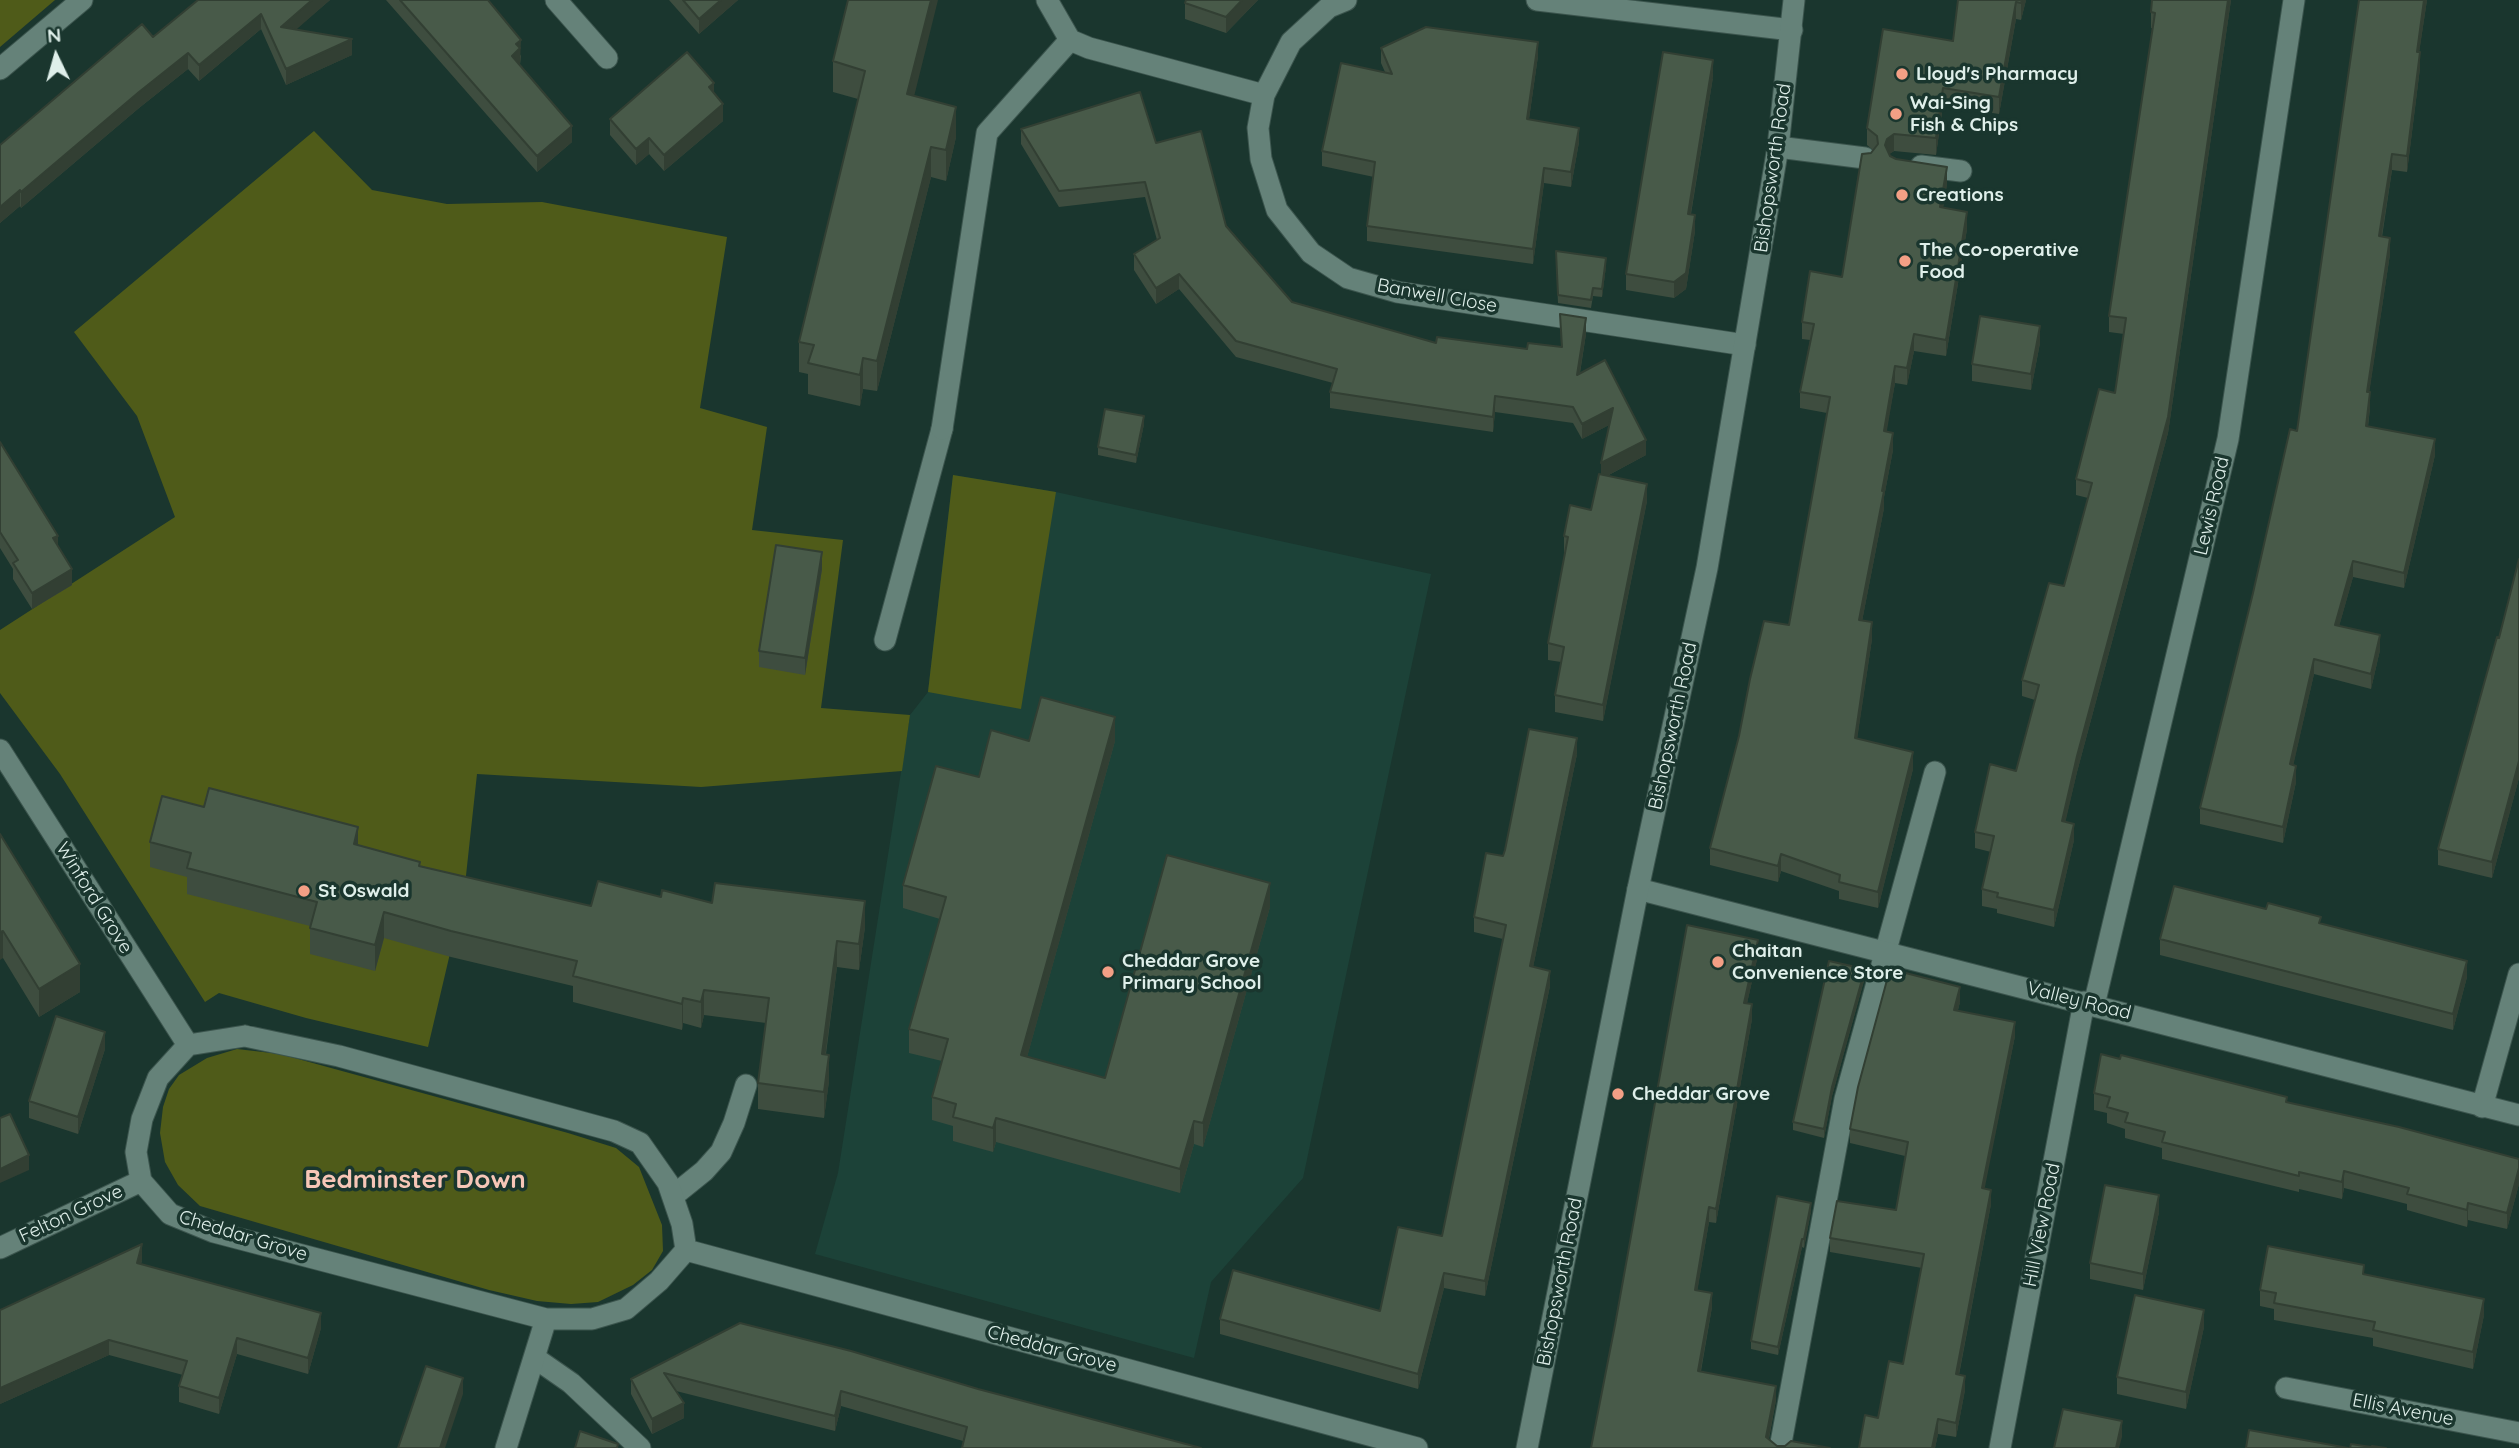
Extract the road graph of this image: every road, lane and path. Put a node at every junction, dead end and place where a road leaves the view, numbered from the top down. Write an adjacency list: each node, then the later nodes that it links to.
1 (82, 0): 11 (street)
2 (556, 0): 10 (street)
3 (1047, 0): 9 (street)
4 (1346, 0): 12 (street, Banwell Close)
5 (1536, 0): 8 (street)
6 (1794, 0): 8 (street, Bishopsworth Road)
7 (2294, 0): 24 (street, Lewis Road)
8 (1792, 30): 13 (street, Bishopsworth Road)
9 (1070, 40): 12 (street); 18 (street)
10 (607, 58)
11 (0, 69)
12 (1264, 95): 17 (street, Banwell Close)
13 (1778, 147): 14 (street); 17 (street, Bishopsworth Road)
14 (1865, 158)
15 (1898, 163): 16 (street)
16 (1961, 171)
17 (1745, 345): 21 (street, Bishopsworth Road)
18 (885, 640)
19 (0, 750): 25 (street, Winford Grove)
20 (1935, 772): 22 (street)
21 (1638, 890): 22 (street, Valley Road); 40 (street, Bishopsworth Road)
22 (1886, 953): 24 (street, Valley Road); 41 (street)
23 (2519, 974): 27 (street)
24 (2089, 1004): 27 (street, Valley Road); 42 (street, Hill View Road)
25 (188, 1045): 29 (street); 30 (street)
26 (746, 1085): 30 (street)
27 (2482, 1107): 28 (street, Valley Road)
28 (2519, 1115)
29 (141, 1181): 31 (street, Felton Grove); 33 (street, Cheddar Grove)
30 (673, 1196): 32 (street)
31 (0, 1248)
32 (687, 1250): 33 (street, Cheddar Grove); 39 (street, Cheddar Grove)
33 (546, 1319): 34 (street)
34 (535, 1358): 37 (street); 38 (street)
35 (2286, 1388): 36 (street, Ellis Avenue)
36 (2519, 1433)
37 (506, 1448)
38 (640, 1448)
39 (1417, 1448)
40 (1527, 1448)
41 (1780, 1448)
42 (2000, 1448)

